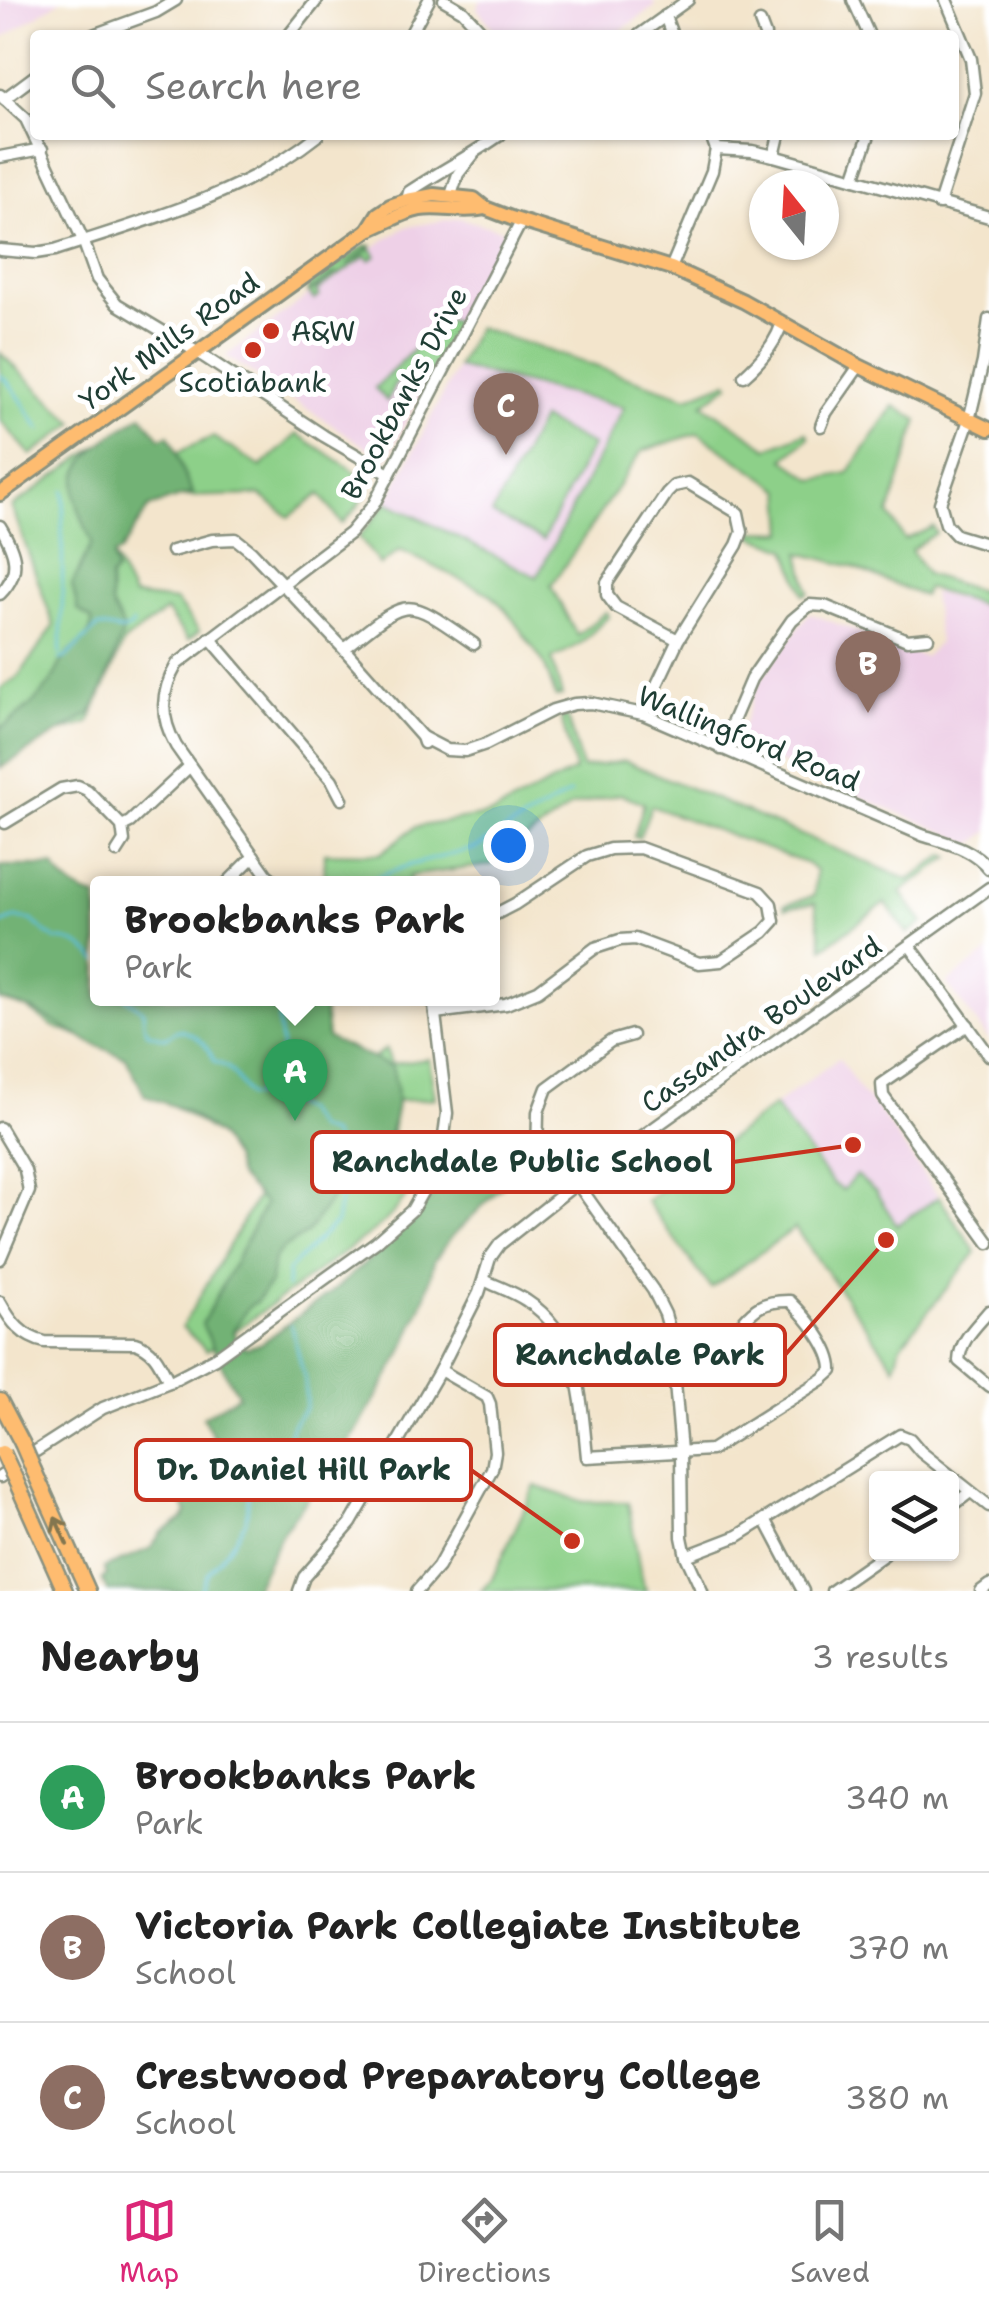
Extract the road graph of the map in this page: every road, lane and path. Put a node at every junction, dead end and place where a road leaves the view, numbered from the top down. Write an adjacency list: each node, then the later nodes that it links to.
1 (176, 0): 10 (street)
2 (318, 0): 11 (street)
3 (429, 0): 12 (street)
4 (444, 0): 13 (street)
5 (688, 0): 8 (street)
6 (853, 0): 17 (street)
7 (946, 0): 18 (street)
8 (665, 16): 14 (street); 15 (street)
9 (760, 22): 16 (street)
10 (107, 30)
11 (294, 30)
12 (413, 30)
13 (480, 30)
14 (646, 30)
15 (670, 30)
16 (764, 30)
17 (867, 30)
18 (959, 30)
19 (959, 31): 37 (street)
20 (30, 79): 21 (street)
21 (2, 97): 22 (street)
22 (30, 126)
23 (37, 140): 29 (street)
24 (311, 140): 41 (street)
25 (493, 140): 31 (street, York Mills Road)
26 (713, 140): 30 (street)
27 (778, 140): 32 (street)
28 (866, 140): 34 (street)
29 (42, 149): 33 (street); 41 (street)
30 (716, 149): 32 (street); 43 (street)
31 (473, 154): 35 (street, York Mills Road); 36 (street, York Mills Road)
32 (774, 156): 34 (street)
33 (0, 157)
34 (854, 179): 37 (street)
35 (407, 200): 36 (main road); 40 (main road, York Mills Road)
36 (450, 202): 39 (main road); 40 (main road, York Mills Road)
37 (938, 204): 38 (street)
38 (989, 217)
39 (522, 222): 43 (main road); 53 (street, Brookbanks Drive)
40 (368, 230): 46 (main road, York Mills Road)
41 (82, 240): 42 (street); 46 (street)
42 (0, 250)
43 (671, 268): 45 (main road)
44 (989, 320): 47 (street)
45 (782, 324): 48 (main road); 49 (street)
46 (197, 352): 53 (street); 54 (main road, York Mills Road)
47 (986, 362): 50 (street)
48 (859, 366): 50 (main road); 51 (street)
49 (744, 376)
50 (969, 420): 52 (main road); 56 (street)
51 (821, 426)
52 (989, 429)
53 (389, 474): 58 (street, Brookbanks Drive)
54 (0, 494)
55 (0, 526): 59 (street)
56 (989, 545)
57 (172, 551): 58 (street, Wallingford Road)
58 (281, 584): 60 (street, Brookbanks Drive); 64 (street, Wallingford Road)
59 (0, 594)
60 (210, 638): 67 (street, Brookbanks Drive); 68 (street)
61 (928, 638): 66 (street)
62 (678, 640): 62 (street); 65 (street)
63 (474, 644): 64 (street)
64 (344, 649): 65 (street, Wallingford Road)
65 (644, 714): 66 (street, Wallingford Road)
66 (721, 749): 73 (street, Wallingford Road)
67 (190, 766): 70 (street); 72 (street, Brookbanks Drive)
68 (342, 800)
69 (5, 823): 70 (street)
70 (122, 826): 71 (street)
71 (117, 852)
72 (254, 856): 74 (street); 75 (street, Brookbanks Drive)
73 (989, 870)
74 (234, 876)
75 (269, 876)
76 (989, 888): 78 (street, Cassandra Boulevard)
77 (500, 912): 79 (street)
78 (910, 946): 83 (street); 91 (street, Cassandra Boulevard)
79 (500, 1005)
80 (434, 1006): 82 (street)
81 (490, 1006): 82 (street)
82 (435, 1013): 87 (street)
83 (968, 1025): 85 (street); 92 (street)
84 (632, 1034): 89 (street)
85 (989, 1055)
86 (0, 1128): 93 (street)
87 (442, 1152): 88 (street); 90 (street)
88 (469, 1155): 89 (street); 90 (street)
89 (537, 1159): 91 (street)
90 (434, 1172): 99 (street)
91 (577, 1183): 94 (street, Cassandra Boulevard); 97 (street)
92 (989, 1243)
93 (0, 1260)
94 (484, 1280): 98 (street, Cassandra Boulevard); 104 (street)
95 (0, 1302): 99 (street)
96 (989, 1311): 100 (street)
97 (672, 1356): 104 (street); 104 (street)
98 (440, 1370): 115 (street, Cassandra Boulevard); 116 (street)
99 (169, 1382): 103 (street)
100 (989, 1386)
101 (0, 1401): 114 (highway, one-way to 101, bridge)
102 (1, 1451): 105 (highway, bridge)
103 (36, 1451)
104 (680, 1452): 110 (street)
105 (6, 1478): 113 (highway)
106 (970, 1492): 107 (street); 108 (street); 109 (street)
107 (959, 1501)
108 (989, 1506)
109 (766, 1518): 110 (street); 118 (street)
110 (686, 1556): 117 (street)
111 (875, 1561): 119 (street)
112 (989, 1585): 120 (street)
113 (65, 1591)
114 (88, 1591)
115 (299, 1591)
116 (417, 1591)
117 (702, 1591)
118 (803, 1591)
119 (832, 1591)
120 (981, 1591)

